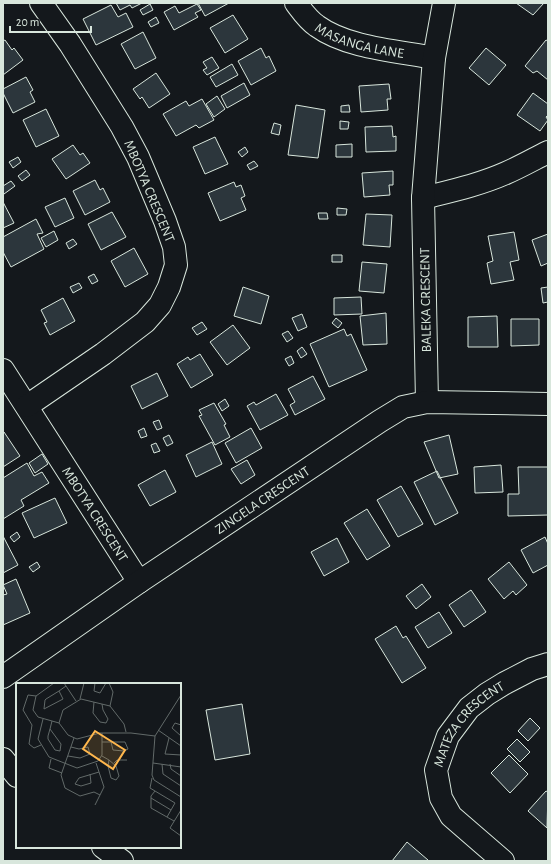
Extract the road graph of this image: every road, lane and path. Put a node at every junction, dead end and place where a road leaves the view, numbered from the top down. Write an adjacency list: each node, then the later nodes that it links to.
1 (41, 3): 10 (street, MBOTYA CRESCENT)
2 (296, 3): 4 (street, MASANGA LANE)
3 (444, 3): 4 (street, BALEKA CRESCENT)
4 (434, 58): 6 (street, BALEKA CRESCENT)
5 (548, 152): 6 (street)
6 (423, 198): 8 (street, BALEKA CRESCENT)
7 (3, 370): 10 (street, MBOTYA CRESCENT)
8 (427, 402): 9 (street, ZINGELA CRESCENT); 11 (street, ZINGELA CRESCENT)
9 (548, 404)
10 (27, 406): 11 (street, MBOTYA CRESCENT)
11 (139, 582): 13 (street, ZINGELA CRESCENT)
12 (548, 664): 18 (street, MATEZA CRESCENT)
13 (3, 677)
14 (3, 759): 15 (street)
15 (16, 775)
16 (104, 848): 17 (street)
17 (122, 861)
18 (503, 861)

